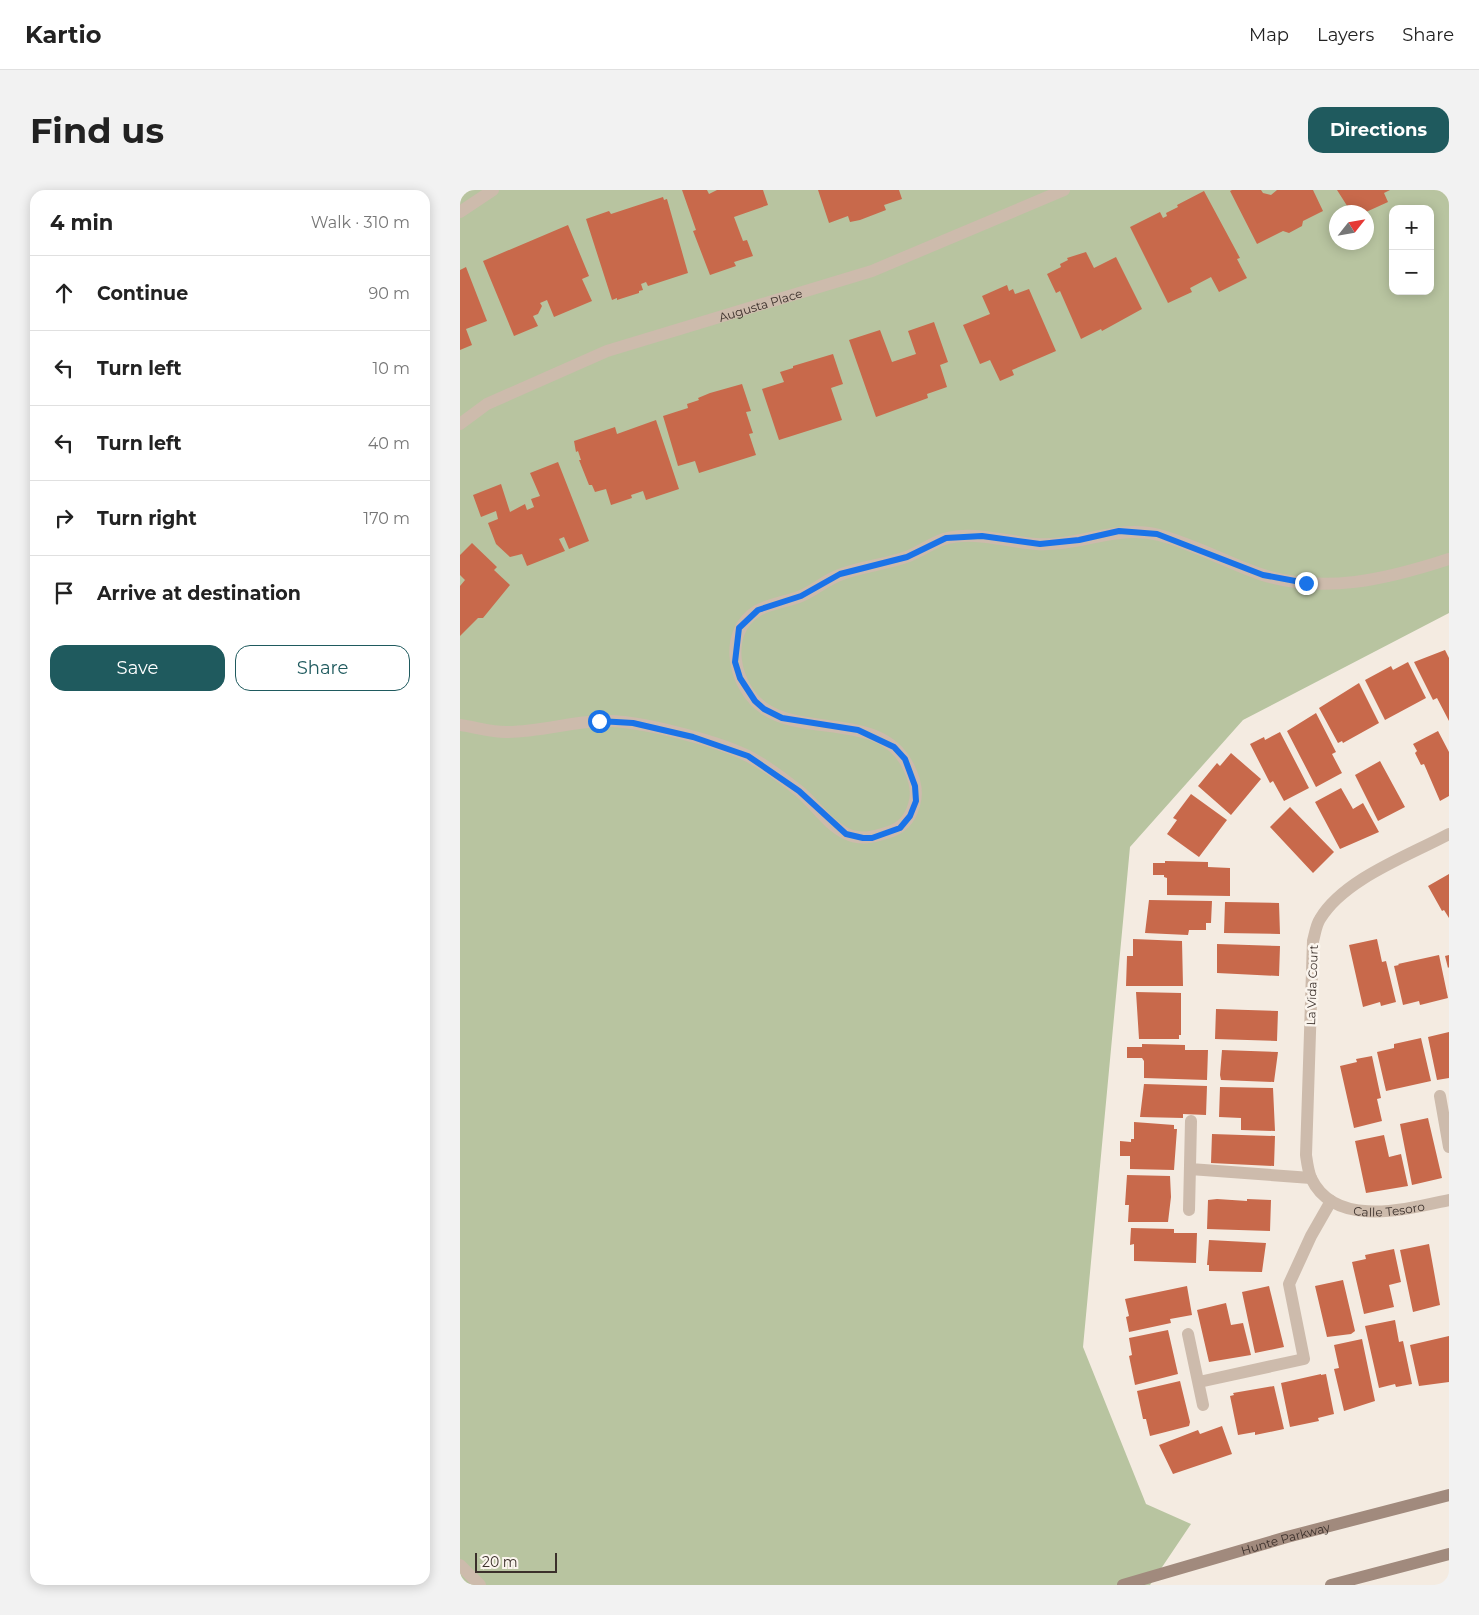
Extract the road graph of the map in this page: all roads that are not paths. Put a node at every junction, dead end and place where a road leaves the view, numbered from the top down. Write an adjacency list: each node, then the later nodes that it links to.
1 (493, 190): 3 (street)
2 (1064, 190): 4 (street, Augusta Place)
3 (460, 212)
4 (460, 424)
5 (1449, 559): 6 (street)
6 (460, 725)
7 (1449, 834): 12 (street, La Vida Court)
8 (1440, 1096): 10 (street)
9 (1191, 1122): 11 (street)
10 (1449, 1147)
11 (1190, 1169): 12 (street); 15 (street)
12 (1311, 1178): 14 (street)
13 (1449, 1200): 14 (street, Calle Tesoro)
14 (1330, 1201): 17 (street)
15 (1190, 1210)
16 (1188, 1334): 17 (street)
17 (1199, 1382): 18 (street)
18 (1203, 1405)
19 (1449, 1495): 23 (main road, Hunte Parkway)
20 (1449, 1554): 24 (main road)
21 (460, 1566): 22 (street)
22 (480, 1585)
23 (1123, 1585)
24 (1331, 1585)

